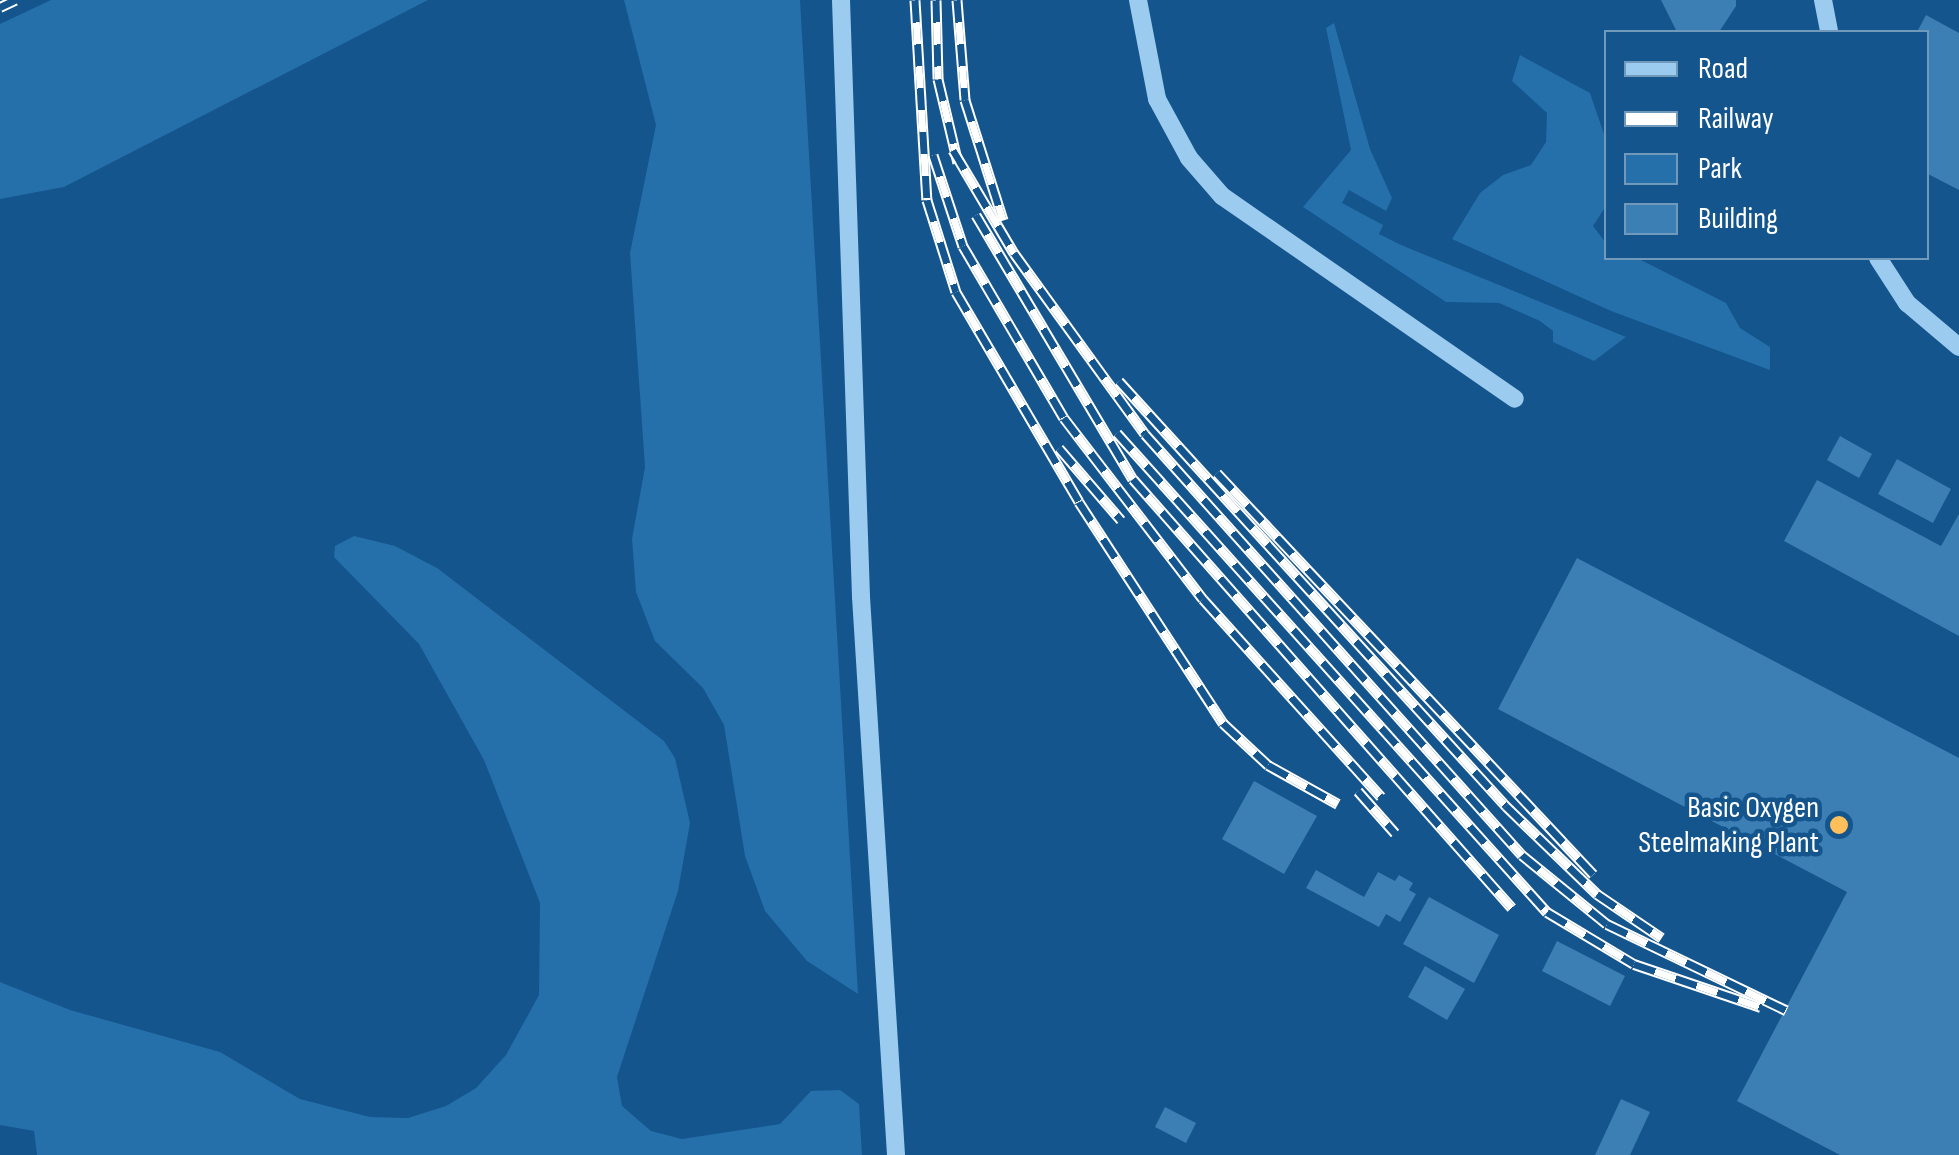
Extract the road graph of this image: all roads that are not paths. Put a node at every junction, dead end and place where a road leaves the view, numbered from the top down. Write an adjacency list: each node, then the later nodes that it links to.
1 (841, 0): 8 (lane)
2 (1138, 0): 7 (lane)
3 (1823, 0): 4 (lane)
4 (1830, 30)
5 (1879, 260): 6 (lane)
6 (1959, 346)
7 (1515, 399)
8 (896, 1155)

